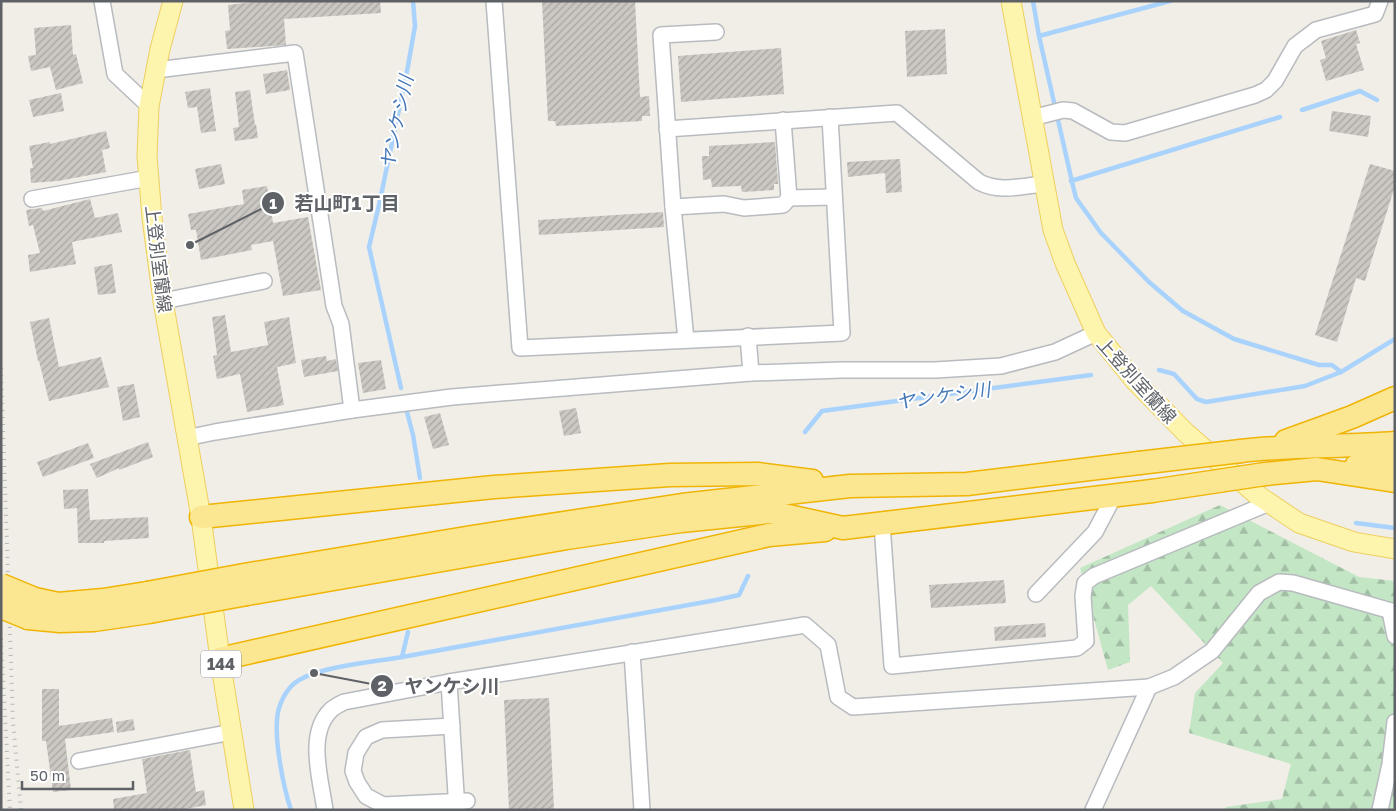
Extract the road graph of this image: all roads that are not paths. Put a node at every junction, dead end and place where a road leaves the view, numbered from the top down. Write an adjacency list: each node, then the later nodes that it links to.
1 (102, 1): 8 (street)
2 (173, 1): 7 (main road, 上登別室蘭線)
3 (494, 1): 23 (street)
4 (1011, 1): 9 (main road, 上登別室蘭線)
5 (1380, 1): 9 (street)
6 (716, 32): 12 (street)
7 (156, 70): 8 (main road, 上登別室蘭線); 26 (street)
8 (149, 106): 13 (main road, 上登別室蘭線)
9 (1048, 114): 14 (main road, 上登別室蘭線)
10 (830, 117): 11 (street); 14 (street); 15 (street)
11 (782, 120): 12 (street); 17 (street)
12 (667, 129): 18 (street)
13 (149, 178): 16 (street); 20 (main road, 上登別室蘭線)
14 (1044, 184): 21 (main road, 上登別室蘭線)
15 (834, 197): 17 (street); 22 (street)
16 (32, 198)
17 (789, 198): 18 (street)
18 (673, 206): 23 (street)
19 (264, 281): 20 (street)
20 (164, 301): 27 (main road, 上登別室蘭線)
21 (1096, 333): 24 (street); 35 (main road, 上登別室蘭線)
22 (748, 336): 23 (street); 24 (street)
23 (686, 340)
24 (751, 373): 26 (street)
25 (1395, 398): 29 (highway)
26 (352, 410): 27 (street)
27 (186, 438): 36 (main road, 上登別室蘭線)
28 (1395, 443): 29 (highway)
29 (1269, 448): 33 (highway, bridge)
30 (1395, 463): 31 (highway)
31 (1317, 469): 32 (highway); 34 (highway, bridge)
32 (1395, 481)
33 (850, 486): 36 (highway); 40 (highway)
34 (1114, 496): 37 (highway); 42 (street)
35 (1269, 503): 37 (street); 39 (main road, 上登別室蘭線)
36 (201, 517): 48 (main road, 144)
37 (882, 524): 38 (highway)
38 (843, 528): 40 (highway); 48 (highway)
39 (1395, 549)
40 (245, 584): 44 (highway, bridge)
41 (1, 585): 44 (highway, bridge)
42 (1036, 594)
43 (1, 607): 44 (highway, bridge)
44 (32, 609)
45 (1392, 612): 46 (street); 50 (street)
46 (1395, 636)
47 (632, 652): 49 (street); 50 (street); 58 (street)
48 (220, 659): 53 (main road, 144)
49 (449, 682): 52 (street); 57 (street)
50 (1149, 687): 59 (street)
51 (1395, 722): 60 (street)
52 (452, 726): 55 (street); 55 (street)
53 (232, 732): 54 (street); 56 (main road, 144)
54 (79, 761)
55 (460, 804)
56 (244, 810)
57 (325, 810)
58 (642, 810)
59 (1093, 810)
60 (1380, 810)

